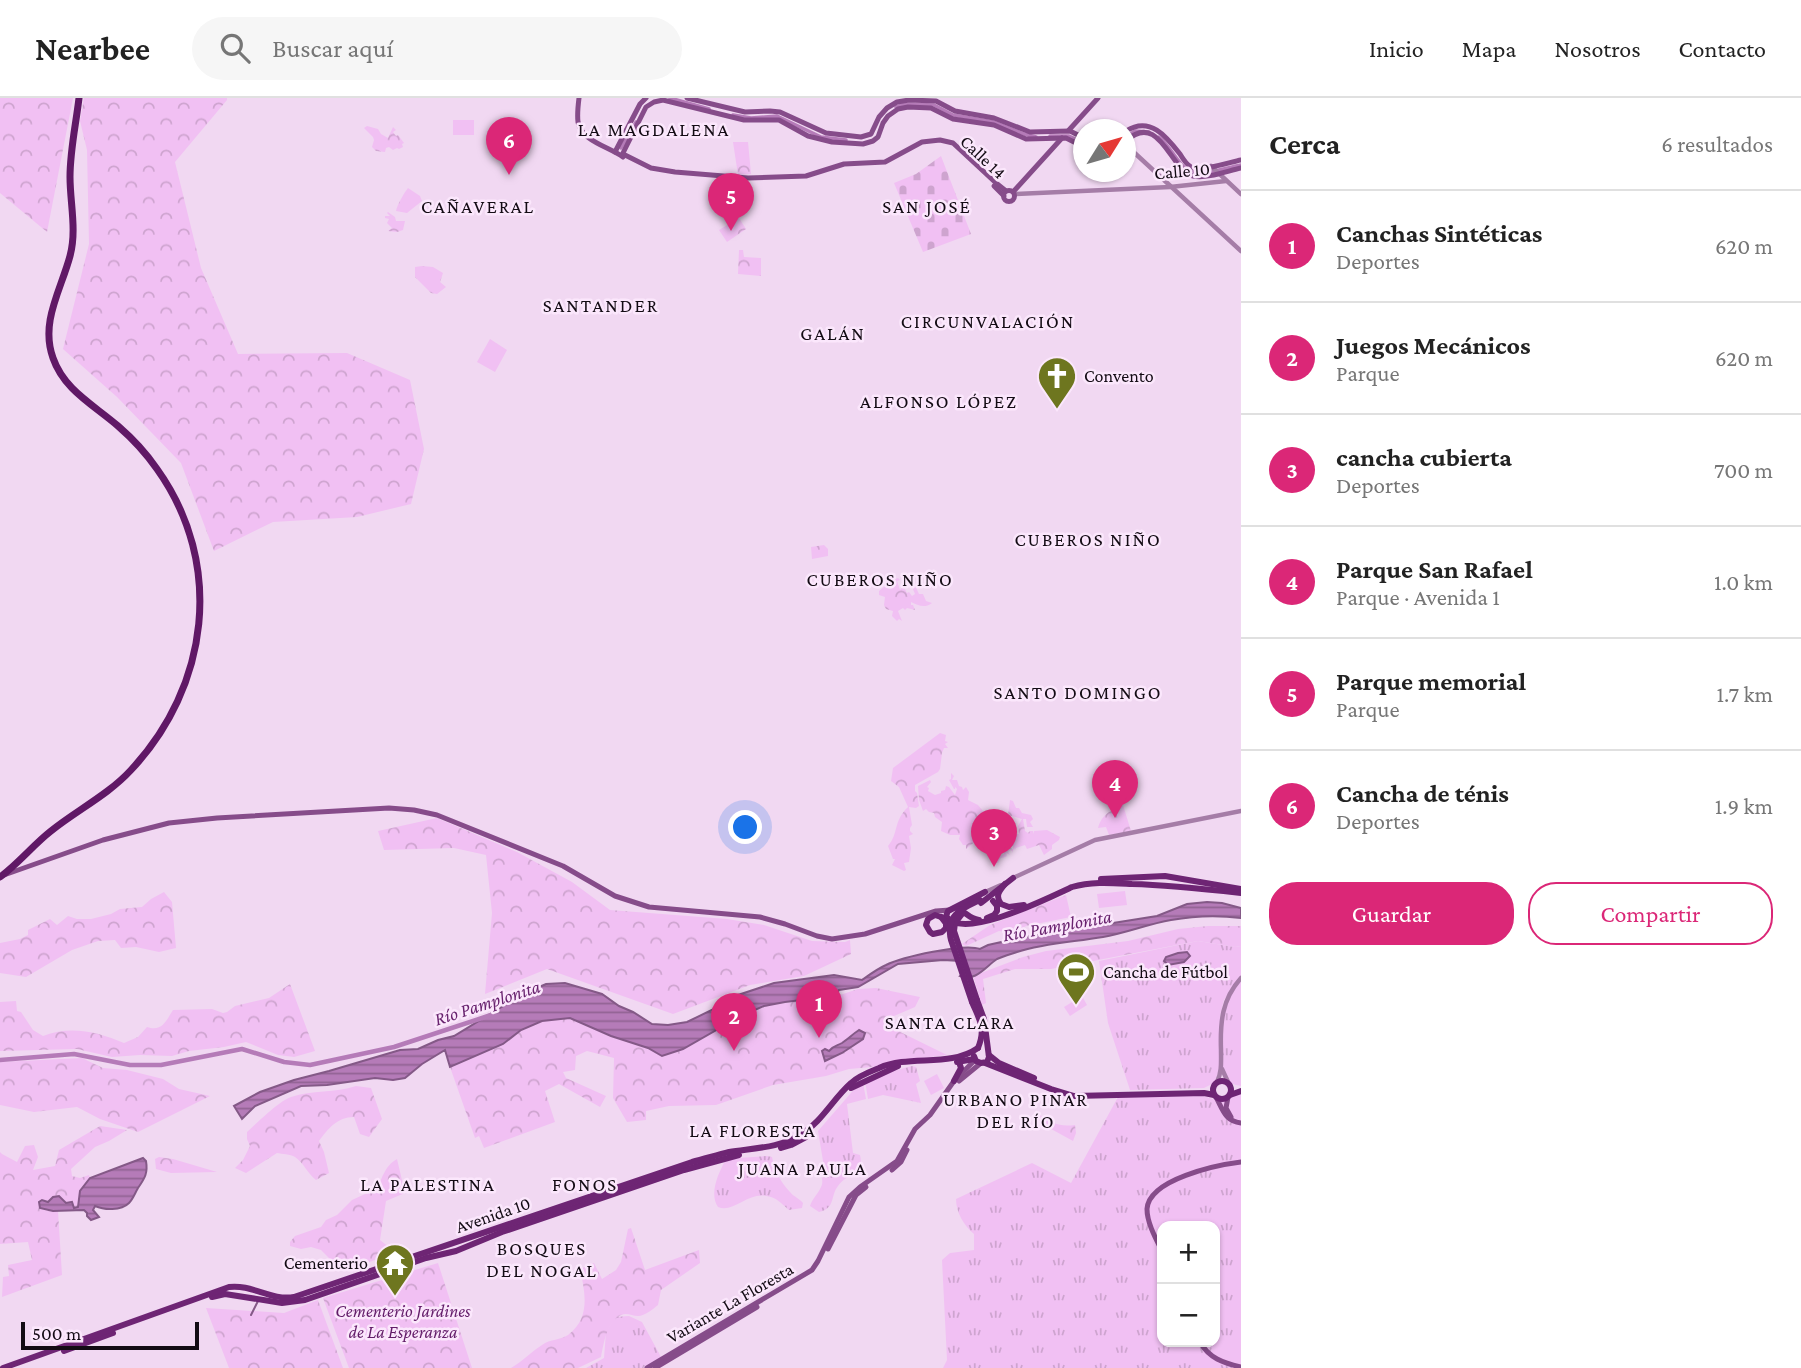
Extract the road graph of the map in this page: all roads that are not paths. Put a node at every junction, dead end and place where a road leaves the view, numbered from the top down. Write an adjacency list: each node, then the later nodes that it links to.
1 (79, 98): 22 (highway)
2 (579, 98): 11 (main road)
3 (646, 98): 11 (main road)
4 (687, 98): 7 (main road)
5 (1098, 98): 7 (main road)
6 (1136, 126): 15 (main road)
7 (1066, 134): 9 (main road); 10 (main road); 11 (main road); 18 (main road)
8 (1136, 135): 15 (main road)
9 (1073, 136)
10 (1073, 141)
11 (619, 154): 18 (main road, Calle 14)
12 (1136, 154): 17 (street)
13 (1241, 160): 15 (main road)
14 (1241, 167): 15 (main road)
15 (1215, 170): 16 (street, Calle 10)
16 (1226, 181): 17 (street, Calle 10); 19 (street, Calle 10)
17 (1170, 187): 18 (street, Calle 10); 20 (street)
18 (1009, 193)
19 (1241, 194)
20 (1241, 251)
21 (1241, 811): 27 (street)
22 (16, 862): 23 (highway); 24 (highway)
23 (21, 870): 24 (main road); 35 (main road)
24 (1, 876)
25 (1165, 876): 26 (main road); 29 (main road); 34 (main road)
26 (1173, 877): 30 (main road); 31 (main road)
27 (1013, 878): 28 (main road)
28 (1003, 885): 32 (street); 33 (main road); 34 (main road)
29 (1165, 885): 30 (main road); 38 (main road)
30 (1174, 885): 31 (main road)
31 (1241, 891)
32 (985, 892): 35 (street); 37 (main road)
33 (982, 901): 38 (main road); 40 (main road, bridge); 41 (main road, bridge)
34 (1024, 905): 38 (main road)
35 (934, 912): 37 (main road)
36 (965, 913): 37 (main road); 38 (main road); 39 (main road)
37 (948, 914): 39 (main road); 40 (main road, bridge)
38 (982, 922): 39 (main road); 41 (main road)
39 (963, 923)
40 (949, 931): 43 (main road, bridge)
41 (956, 940): 43 (main road, bridge)
42 (1241, 978): 49 (street)
43 (975, 1001): 44 (main road); 45 (main road)
44 (977, 1049): 45 (main road); 46 (main road, Avenida 10); 48 (main road)
45 (989, 1054): 48 (main road)
46 (948, 1060): 47 (main road, Avenida 10); 62 (main road, Avenida 10)
47 (959, 1062): 48 (main road, Avenida 10); 50 (main road)
48 (984, 1062): 50 (main road, Variante La Floresta); 51 (main road); 54 (main road); 59 (main road, Variante La Floresta)
49 (1221, 1062): 51 (street); 52 (street)
50 (954, 1082): 59 (main road, Variante La Floresta)
51 (1215, 1084): 52 (main road); 54 (main road)
52 (1229, 1084): 53 (main road); 55 (main road)
53 (1241, 1089): 55 (main road)
54 (1215, 1096): 55 (main road); 56 (main road)
55 (1229, 1096): 56 (main road)
56 (1241, 1122)
57 (1241, 1164): 58 (main road); 60 (main road)
58 (1157, 1229)
59 (834, 1232): 65 (main road, Variante La Floresta)
60 (1157, 1240)
61 (453, 1244): 62 (main road, Avenida 10); 63 (main road); 67 (main road, Avenida 10)
62 (463, 1245): 63 (main road, Avenida 10)
63 (456, 1251): 67 (main road, Avenida 10)
64 (244, 1287): 66 (main road); 67 (main road, Avenida 10); 71 (main road)
65 (774, 1295): 73 (main road, Variante La Floresta); 74 (main road, Variante La Floresta)
66 (243, 1297): 67 (main road, Avenida 10); 72 (main road, Avenida 10)
67 (268, 1298)
68 (1201, 1347): 75 (main road)
69 (1203, 1347): 70 (main road)
70 (1241, 1367)
71 (3, 1368)
72 (16, 1368)
73 (647, 1368)
74 (655, 1368)
75 (1229, 1368)

